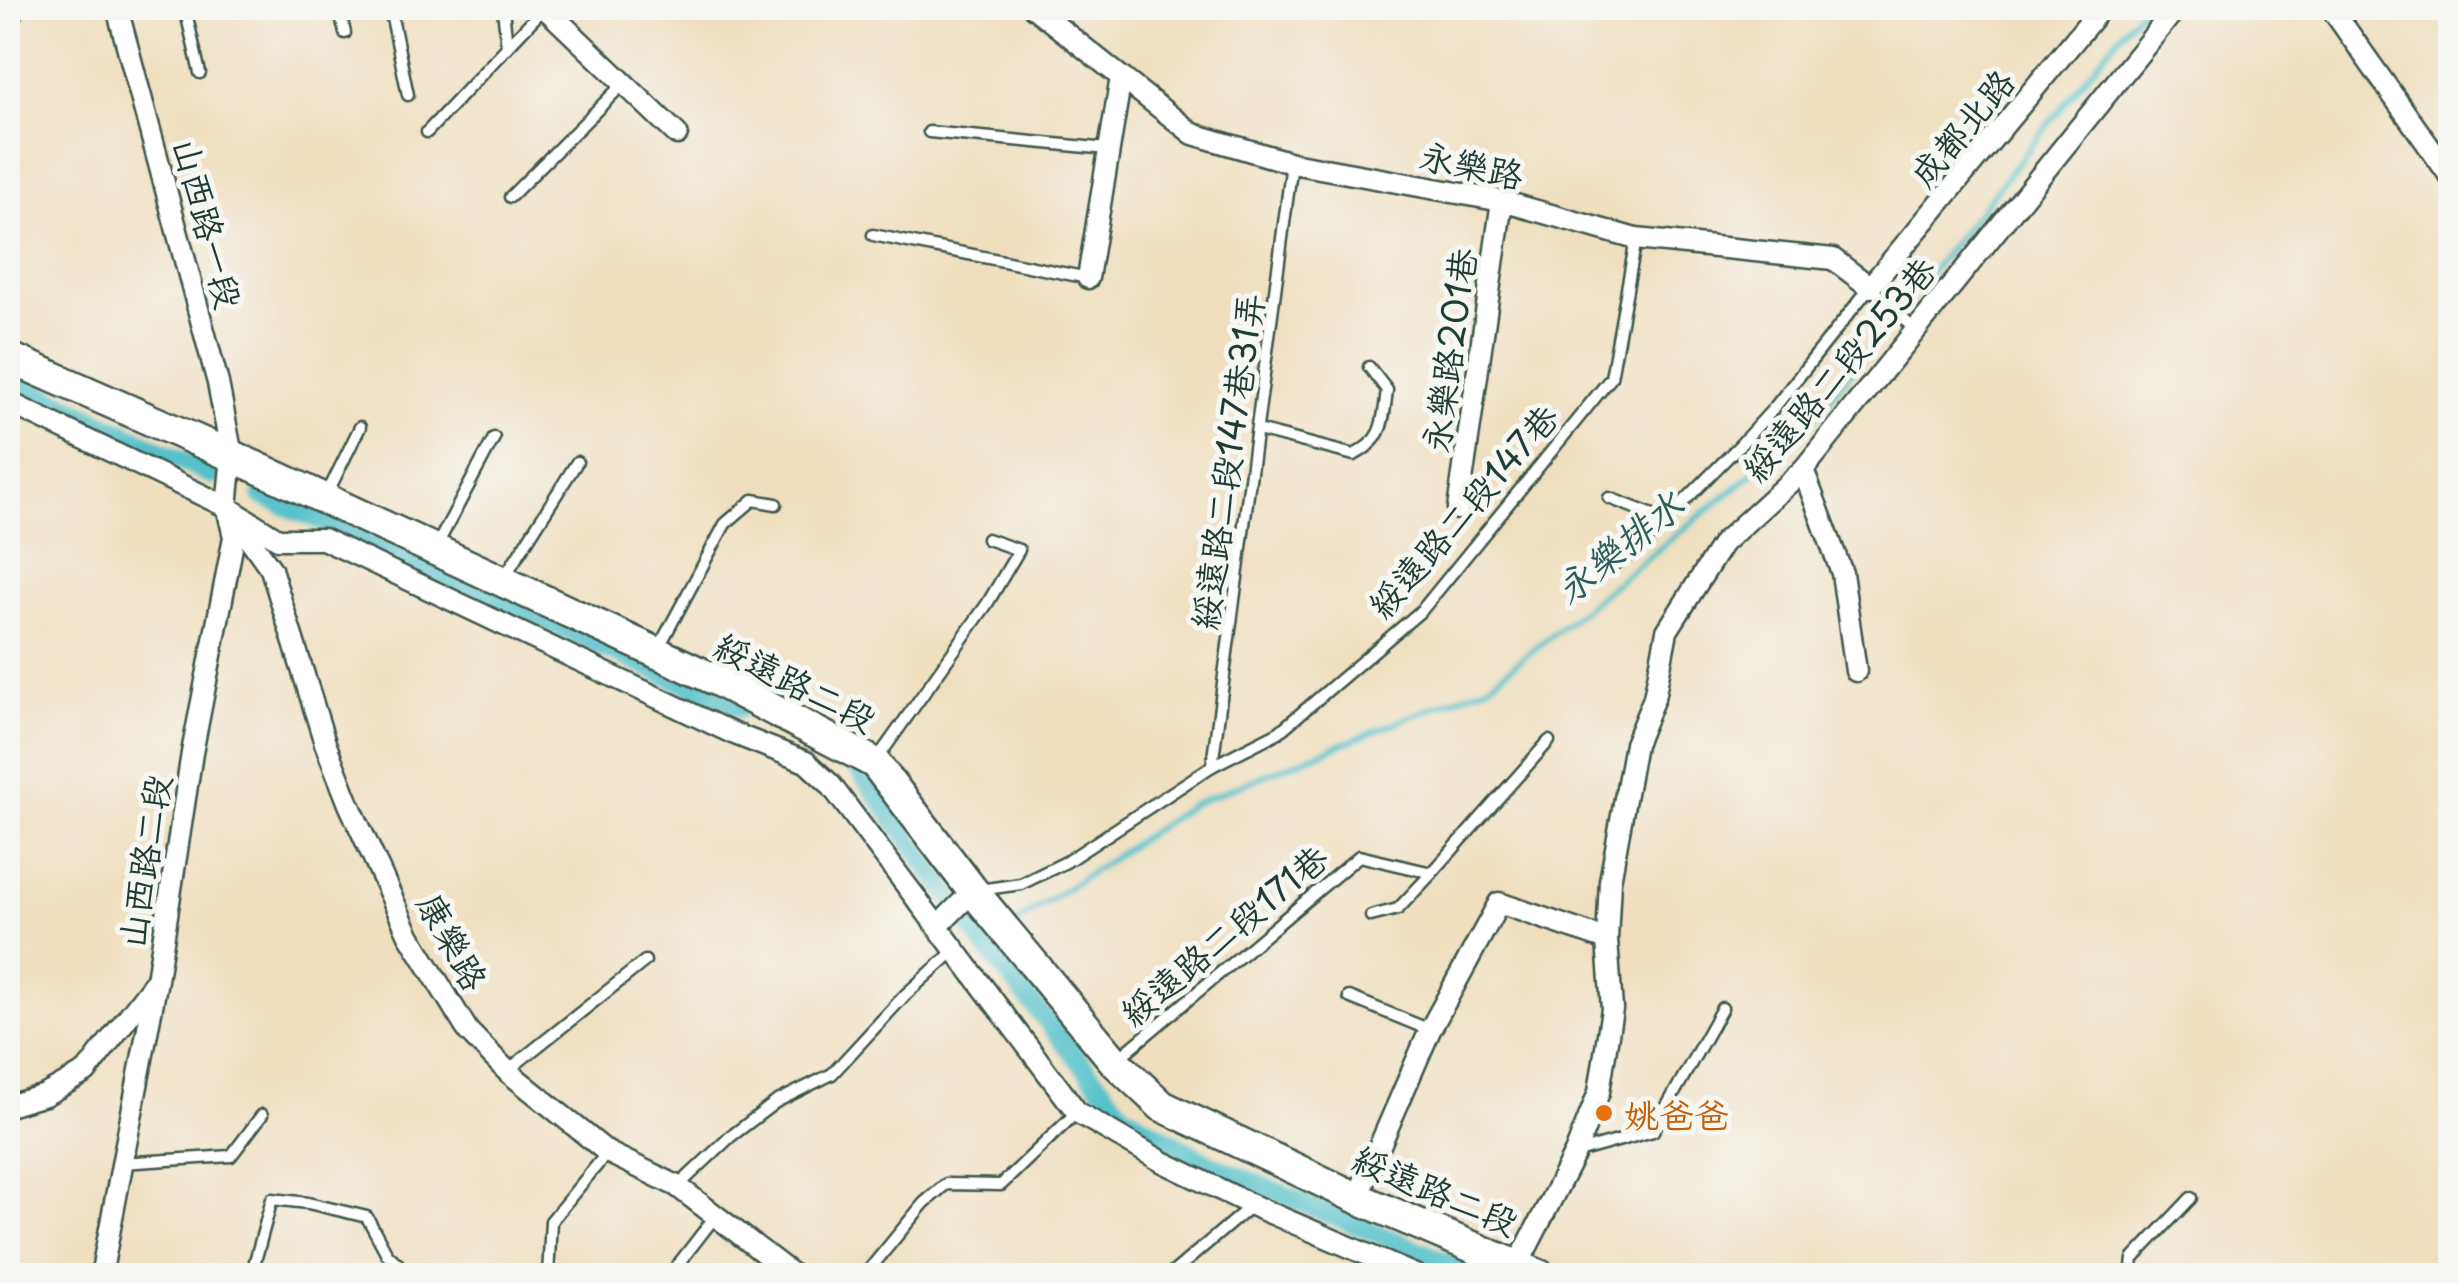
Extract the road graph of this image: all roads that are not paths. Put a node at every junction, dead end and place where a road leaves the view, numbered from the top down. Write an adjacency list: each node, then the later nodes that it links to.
1 (14, 8): 12 (street)
2 (117, 8): 38 (street, 山西路一段)
3 (185, 8): 15 (lane)
4 (340, 8): 13 (lane)
5 (390, 8): 18 (lane)
6 (503, 8): 14 (lane)
7 (545, 8): 14 (lane); 17 (street)
8 (1034, 8): 16 (street, 永樂路)
9 (2101, 8): 30 (street, 成都北路)
10 (2176, 8): 31 (street, 綏遠路二段253巷)
11 (2331, 8): 24 (street)
12 (8, 20)
13 (344, 33)
14 (507, 47): 19 (lane)
15 (200, 73)
16 (1121, 77): 22 (street); 23 (street, 永樂路)
17 (624, 84): 21 (street); 25 (lane)
18 (408, 95)
19 (427, 132)
20 (929, 132): 22 (lane)
21 (677, 134)
22 (1109, 149): 29 (street)
23 (1292, 163): 26 (street, 永樂路); 36 (lane, 綏遠路二段147巷31弄)
24 (2450, 176)
25 (510, 197)
26 (1502, 200): 28 (street, 永樂路); 45 (street, 永樂路201巷)
27 (873, 236): 29 (lane)
28 (1636, 239): 30 (street, 永樂路); 55 (lane, 綏遠路二段147巷)
29 (1088, 278)
30 (1878, 295): 31 (lane, 永樂路); 46 (lane)
31 (1909, 323): 40 (street, 綏遠路二段253巷)
32 (8, 357): 38 (street, 綏遠路二段)
33 (1370, 366): 36 (lane)
34 (8, 402): 44 (street, 綏遠路二段)
35 (360, 427): 42 (lane)
36 (1258, 430): 55 (lane, 綏遠路二段147巷31弄)
37 (494, 438): 48 (lane)
38 (232, 456): 42 (street, 綏遠路二段); 44 (street, 山西路二段)
39 (577, 462): 49 (lane)
40 (1803, 470): 52 (street); 60 (street, 綏遠路二段253巷)
41 (1608, 498): 46 (lane)
42 (324, 500): 48 (street, 綏遠路二段)
43 (776, 504): 51 (lane)
44 (227, 507): 59 (street, 綏遠路二段); 63 (street, 山西路二段); 68 (street, 康樂路)
45 (1458, 509)
46 (1666, 520): 50 (lane)
47 (987, 539): 54 (lane)
48 (434, 550): 49 (street, 綏遠路二段)
49 (502, 581): 51 (street, 綏遠路二段)
50 (1583, 582)
51 (656, 652): 54 (street, 綏遠路二段)
52 (1856, 671)
53 (1549, 742): 56 (lane)
54 (875, 763): 57 (street, 綏遠路二段)
55 (1212, 766): 57 (lane, 綏遠路二段147巷)
56 (1432, 873): 58 (lane); 67 (lane, 綏遠路二段171巷)
57 (979, 898): 59 (street); 67 (street, 綏遠路二段)
58 (1370, 916)
59 (938, 926): 61 (street, 綏遠路二段)
60 (1608, 940): 66 (street); 73 (street, 綏遠路二段253巷)
61 (955, 950): 70 (street, 綏遠路二段); 75 (lane)
62 (645, 961): 68 (lane)
63 (157, 980): 69 (street); 74 (street, 山西路二段)
64 (1349, 997): 66 (lane)
65 (1722, 1008): 73 (lane)
66 (1430, 1030): 76 (street)
67 (1115, 1062): 76 (street, 綏遠路二段)
68 (507, 1071): 72 (street, 康樂路)
69 (8, 1106)
70 (1078, 1112): 78 (street, 綏遠路二段); 87 (lane)
71 (262, 1115): 74 (lane)
72 (607, 1152): 75 (street, 康樂路); 84 (lane)
73 (1575, 1153): 80 (street, 綏遠路二段253巷)
74 (122, 1163): 81 (street, 山西路二段)
75 (678, 1186): 79 (street, 康樂路)
76 (1357, 1198): 80 (street, 綏遠路二段)
77 (2191, 1198): 90 (lane)
78 (1252, 1205): 88 (lane); 89 (street, 綏遠路二段)
79 (714, 1218): 85 (lane); 86 (street, 康樂路)
80 (1524, 1272)
81 (100, 1276)
82 (251, 1276): 83 (lane)
83 (411, 1276)
84 (548, 1276)
85 (677, 1276)
86 (794, 1276)
87 (864, 1276)
88 (1169, 1276)
89 (1418, 1276)
90 (2131, 1276)

